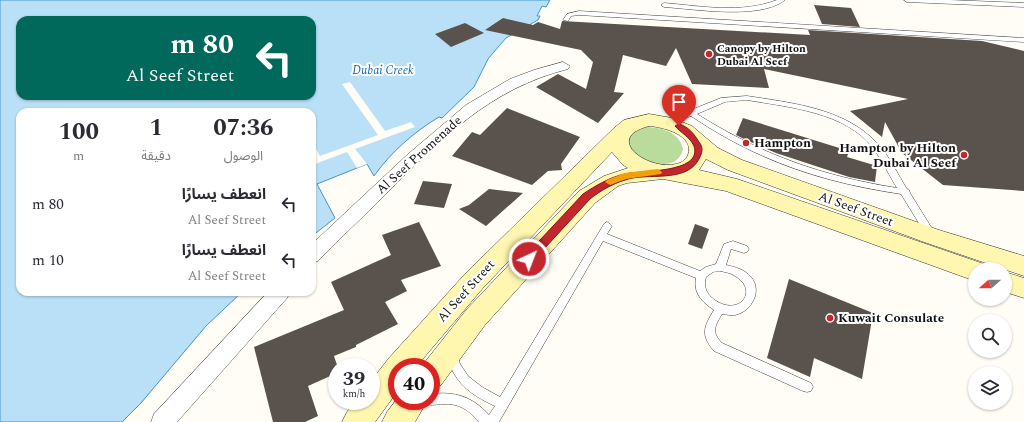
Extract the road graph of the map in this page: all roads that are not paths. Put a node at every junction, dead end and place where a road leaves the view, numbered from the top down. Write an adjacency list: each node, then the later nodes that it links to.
1 (782, 0): 3 (lane)
2 (907, 0): 4 (lane)
3 (664, 5)
4 (1024, 5)
5 (566, 20): 6 (lane)
6 (1024, 40)
7 (563, 66): 18 (street, Al Seef Promenade)
8 (691, 113): 9 (lane); 13 (lane); 13 (lane)
9 (669, 122): 10 (street, Al Seef Street); 11 (street, Al Seef Street)
10 (620, 133): 12 (street, Al Seef Street); 28 (street, Al Seef Street)
11 (694, 139): 12 (street, Al Seef Street); 16 (street, Al Seef Street)
12 (662, 172): 21 (street, Al Seef Street); 27 (street, Al Seef Street)
13 (906, 192): 16 (lane)
14 (607, 226): 15 (lane)
15 (601, 236): 22 (lane); 33 (lane)
16 (932, 236): 19 (street, Al Seef Street)
17 (744, 249): 20 (lane)
18 (316, 252)
19 (1024, 266)
20 (720, 267): 22 (lane); 26 (lane)
21 (968, 269)
22 (702, 276): 26 (lane)
23 (1012, 284): 24 (street)
24 (1024, 288)
25 (276, 296): 34 (street)
26 (720, 308): 31 (lane)
27 (451, 350): 29 (street, Al Seef Street); 33 (lane)
28 (407, 358)
29 (440, 364)
30 (388, 382): 35 (street)
31 (808, 387)
32 (440, 400): 36 (lane)
33 (503, 404): 37 (lane)
34 (162, 422)
35 (357, 422)
36 (487, 422)
37 (492, 422)

